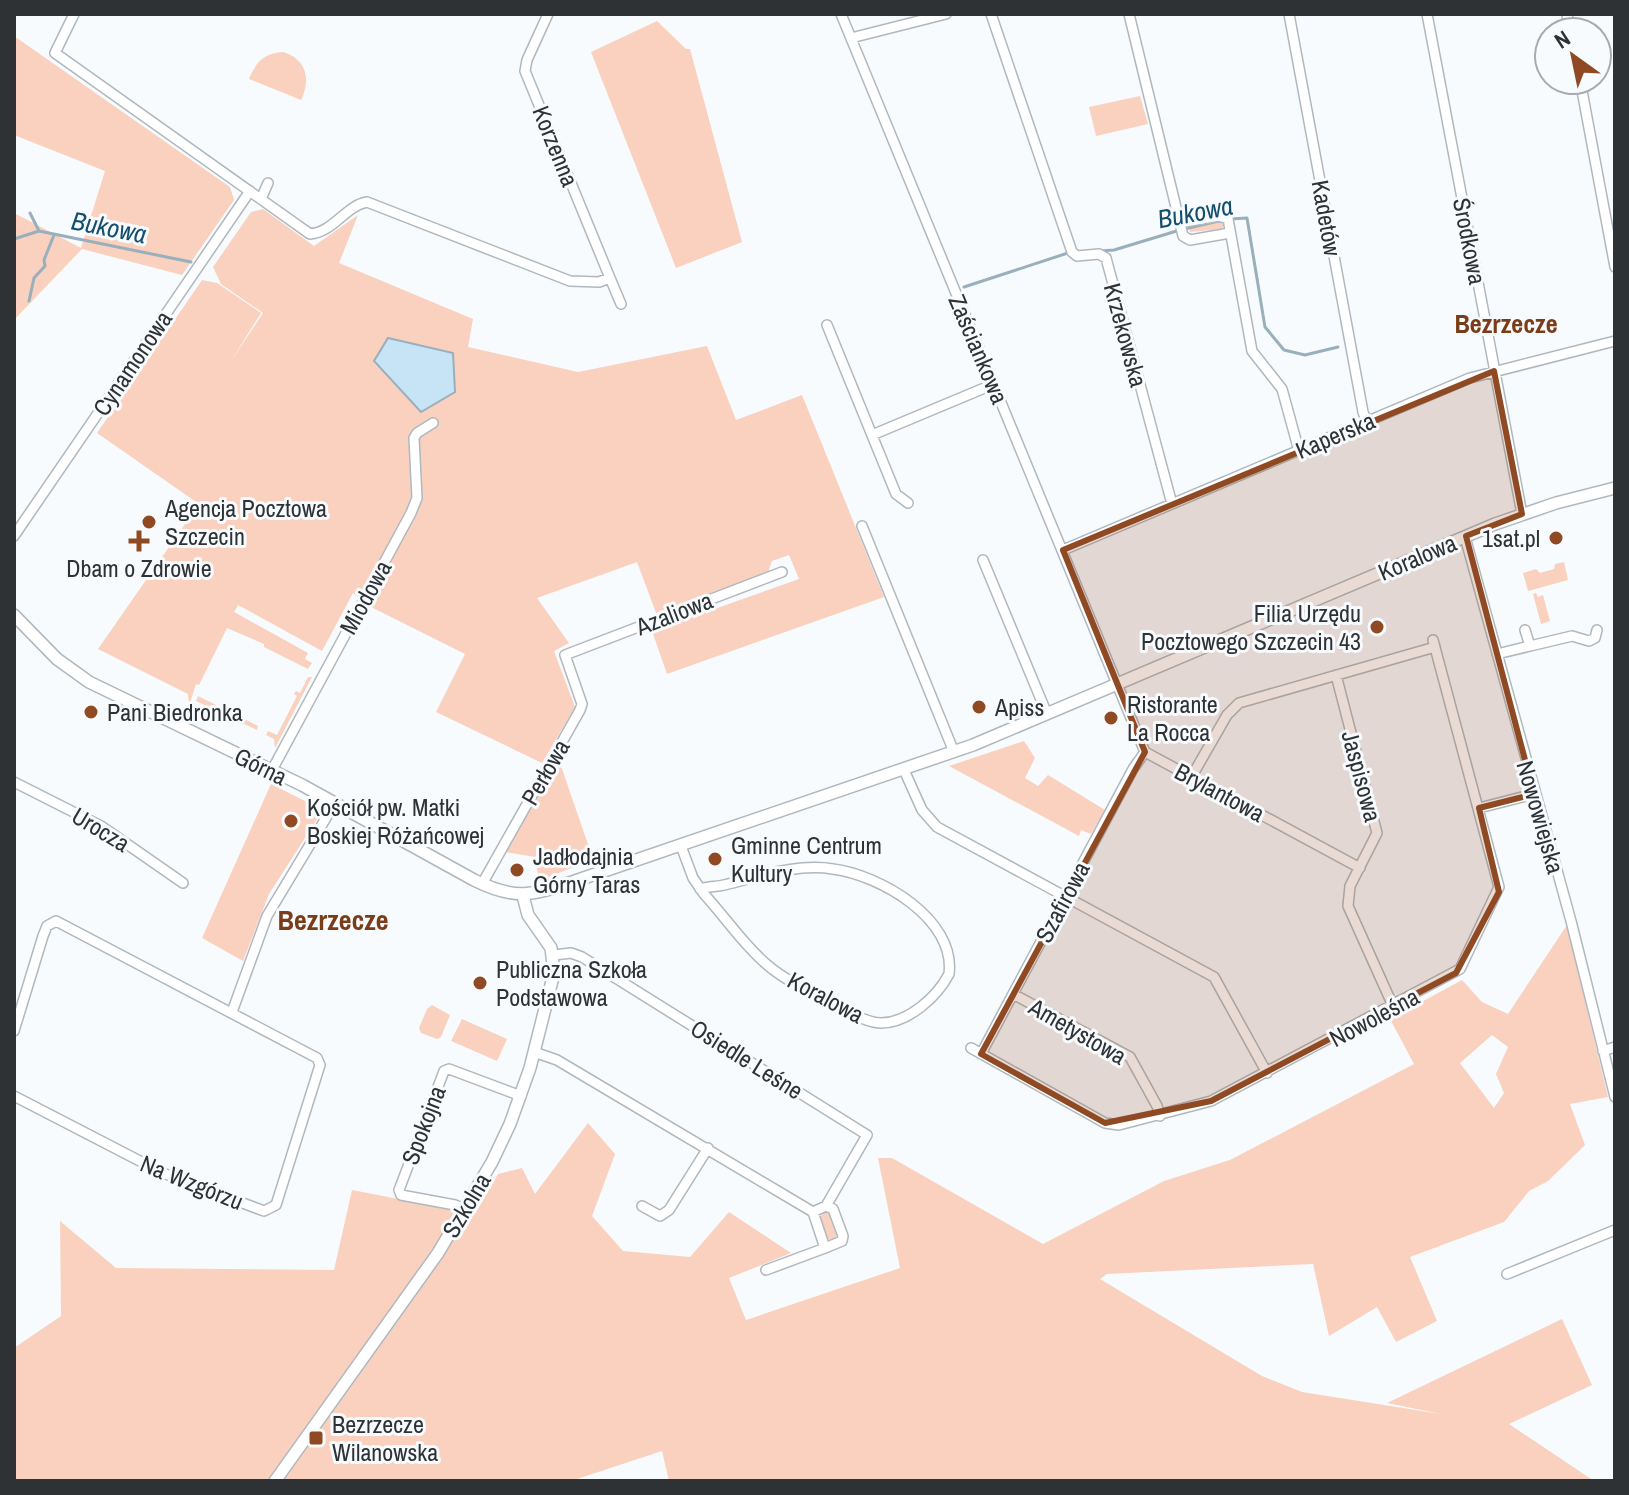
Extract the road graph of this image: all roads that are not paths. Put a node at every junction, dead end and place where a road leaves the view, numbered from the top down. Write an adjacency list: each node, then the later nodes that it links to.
1 (74, 14): 12 (street)
2 (548, 14): 17 (street, Korzenna)
3 (841, 14): 9 (street, Zaściankowa)
4 (946, 14): 9 (street)
5 (991, 14): 29 (street, Krzekowska)
6 (1129, 14): 14 (street)
7 (1289, 14): 23 (street, Kadetów)
8 (1427, 14): 21 (street, Środkowa)
9 (851, 38): 22 (street, Zaściankowa)
10 (1583, 96): 16 (street)
11 (268, 183): 13 (street)
12 (250, 191): 13 (street); 32 (street, Cynamonowa)
13 (261, 199): 17 (street)
14 (1179, 223): 15 (street); 15 (street)
15 (1230, 233): 26 (street)
16 (1615, 267)
17 (610, 278): 18 (street, Korzenna)
18 (621, 304)
19 (827, 325): 25 (street)
20 (1615, 341): 21 (street, Kaperska)
21 (1494, 371): 23 (street, Kaperska); 30 (street, Środkowa)
22 (994, 384): 25 (street); 34 (street, Zaściankowa)
23 (1367, 422): 26 (street, Kaperska)
24 (433, 423): 48 (street, Miodowa)
25 (872, 435): 28 (street)
26 (1299, 451): 29 (street, Kaperska)
27 (1615, 488): 30 (street, Koralowa)
28 (908, 503)
29 (1172, 504): 34 (street, Kaperska)
30 (1522, 514): 33 (street, Koralowa)
31 (862, 526): 46 (street)
32 (14, 536)
33 (1465, 537): 41 (street, Nowowiejska); 44 (street, Koralowa)
34 (1063, 550): 44 (street, Zaściankowa)
35 (983, 560): 45 (street)
36 (782, 572): 42 (street, Azaliowa)
37 (14, 615): 48 (street, Górna)
38 (1525, 630): 40 (street)
39 (1597, 630): 40 (street)
40 (1530, 646): 41 (street)
41 (1497, 654): 52 (street, Nowowiejska)
42 (565, 655): 58 (street, Perłowa)
43 (1336, 675): 50 (street); 54 (street, Nowoleśna); 56 (street, Jaspisowa)
44 (1117, 684): 45 (street, Koralowa); 47 (street)
45 (1047, 714): 46 (street, Koralowa)
46 (954, 752): 49 (street, Koralowa)
47 (1145, 752): 50 (street, Brylantowa); 61 (street, Szafirowa)
48 (272, 770): 53 (street, Górna)
49 (904, 770): 55 (street, Koralowa); 61 (street)
50 (1192, 776): 56 (street, Brylantowa)
51 (14, 782): 57 (street, Urocza)
52 (1534, 794): 54 (street); 71 (street, Nowowiejska)
53 (335, 803): 58 (street, Górna); 67 (street)
54 (1479, 808): 66 (street, Nowoleśna)
55 (681, 846): 60 (street); 62 (street, Koralowa)
56 (1360, 868): 66 (street, Jaspisowa)
57 (183, 883)
58 (482, 884): 62 (street, Górna)
59 (719, 887): 60 (street, Koralowa); 63 (street); 63 (street, Koralowa)
60 (700, 889): 63 (street, Koralowa)
61 (1066, 895): 65 (street, Szafirowa); 73 (street)
62 (523, 896): 64 (street)
63 (712, 903)
64 (554, 955): 72 (street, Szkolna); 80 (street, Osiedle Leśne)
65 (1013, 994): 70 (street, Szafirowa); 77 (street, Ametystowa)
66 (1393, 1006): 73 (street, Nowoleśna)
67 (232, 1012): 68 (street, Na Wzgórzu); 74 (street, Na Wzgórzu)
68 (14, 1031)
69 (1615, 1047): 71 (street)
70 (976, 1051): 77 (street, Nowoleśna)
71 (1603, 1051): 76 (street, Nowowiejska)
72 (534, 1052): 75 (street, Szkolna); 78 (street)
73 (1267, 1073): 77 (street, Nowoleśna)
74 (14, 1096)
75 (521, 1096): 81 (street, Szkolna); 81 (street, Spokojna)
76 (1615, 1097)
77 (1160, 1116)
78 (708, 1148): 79 (street); 82 (street)
79 (642, 1206)
80 (826, 1206): 82 (street); 84 (street)
81 (465, 1209): 87 (street, Szkolna)
82 (813, 1212): 84 (street)
83 (1615, 1230): 86 (street)
84 (825, 1248): 85 (street)
85 (766, 1270)
86 (1507, 1274)
87 (275, 1481)

